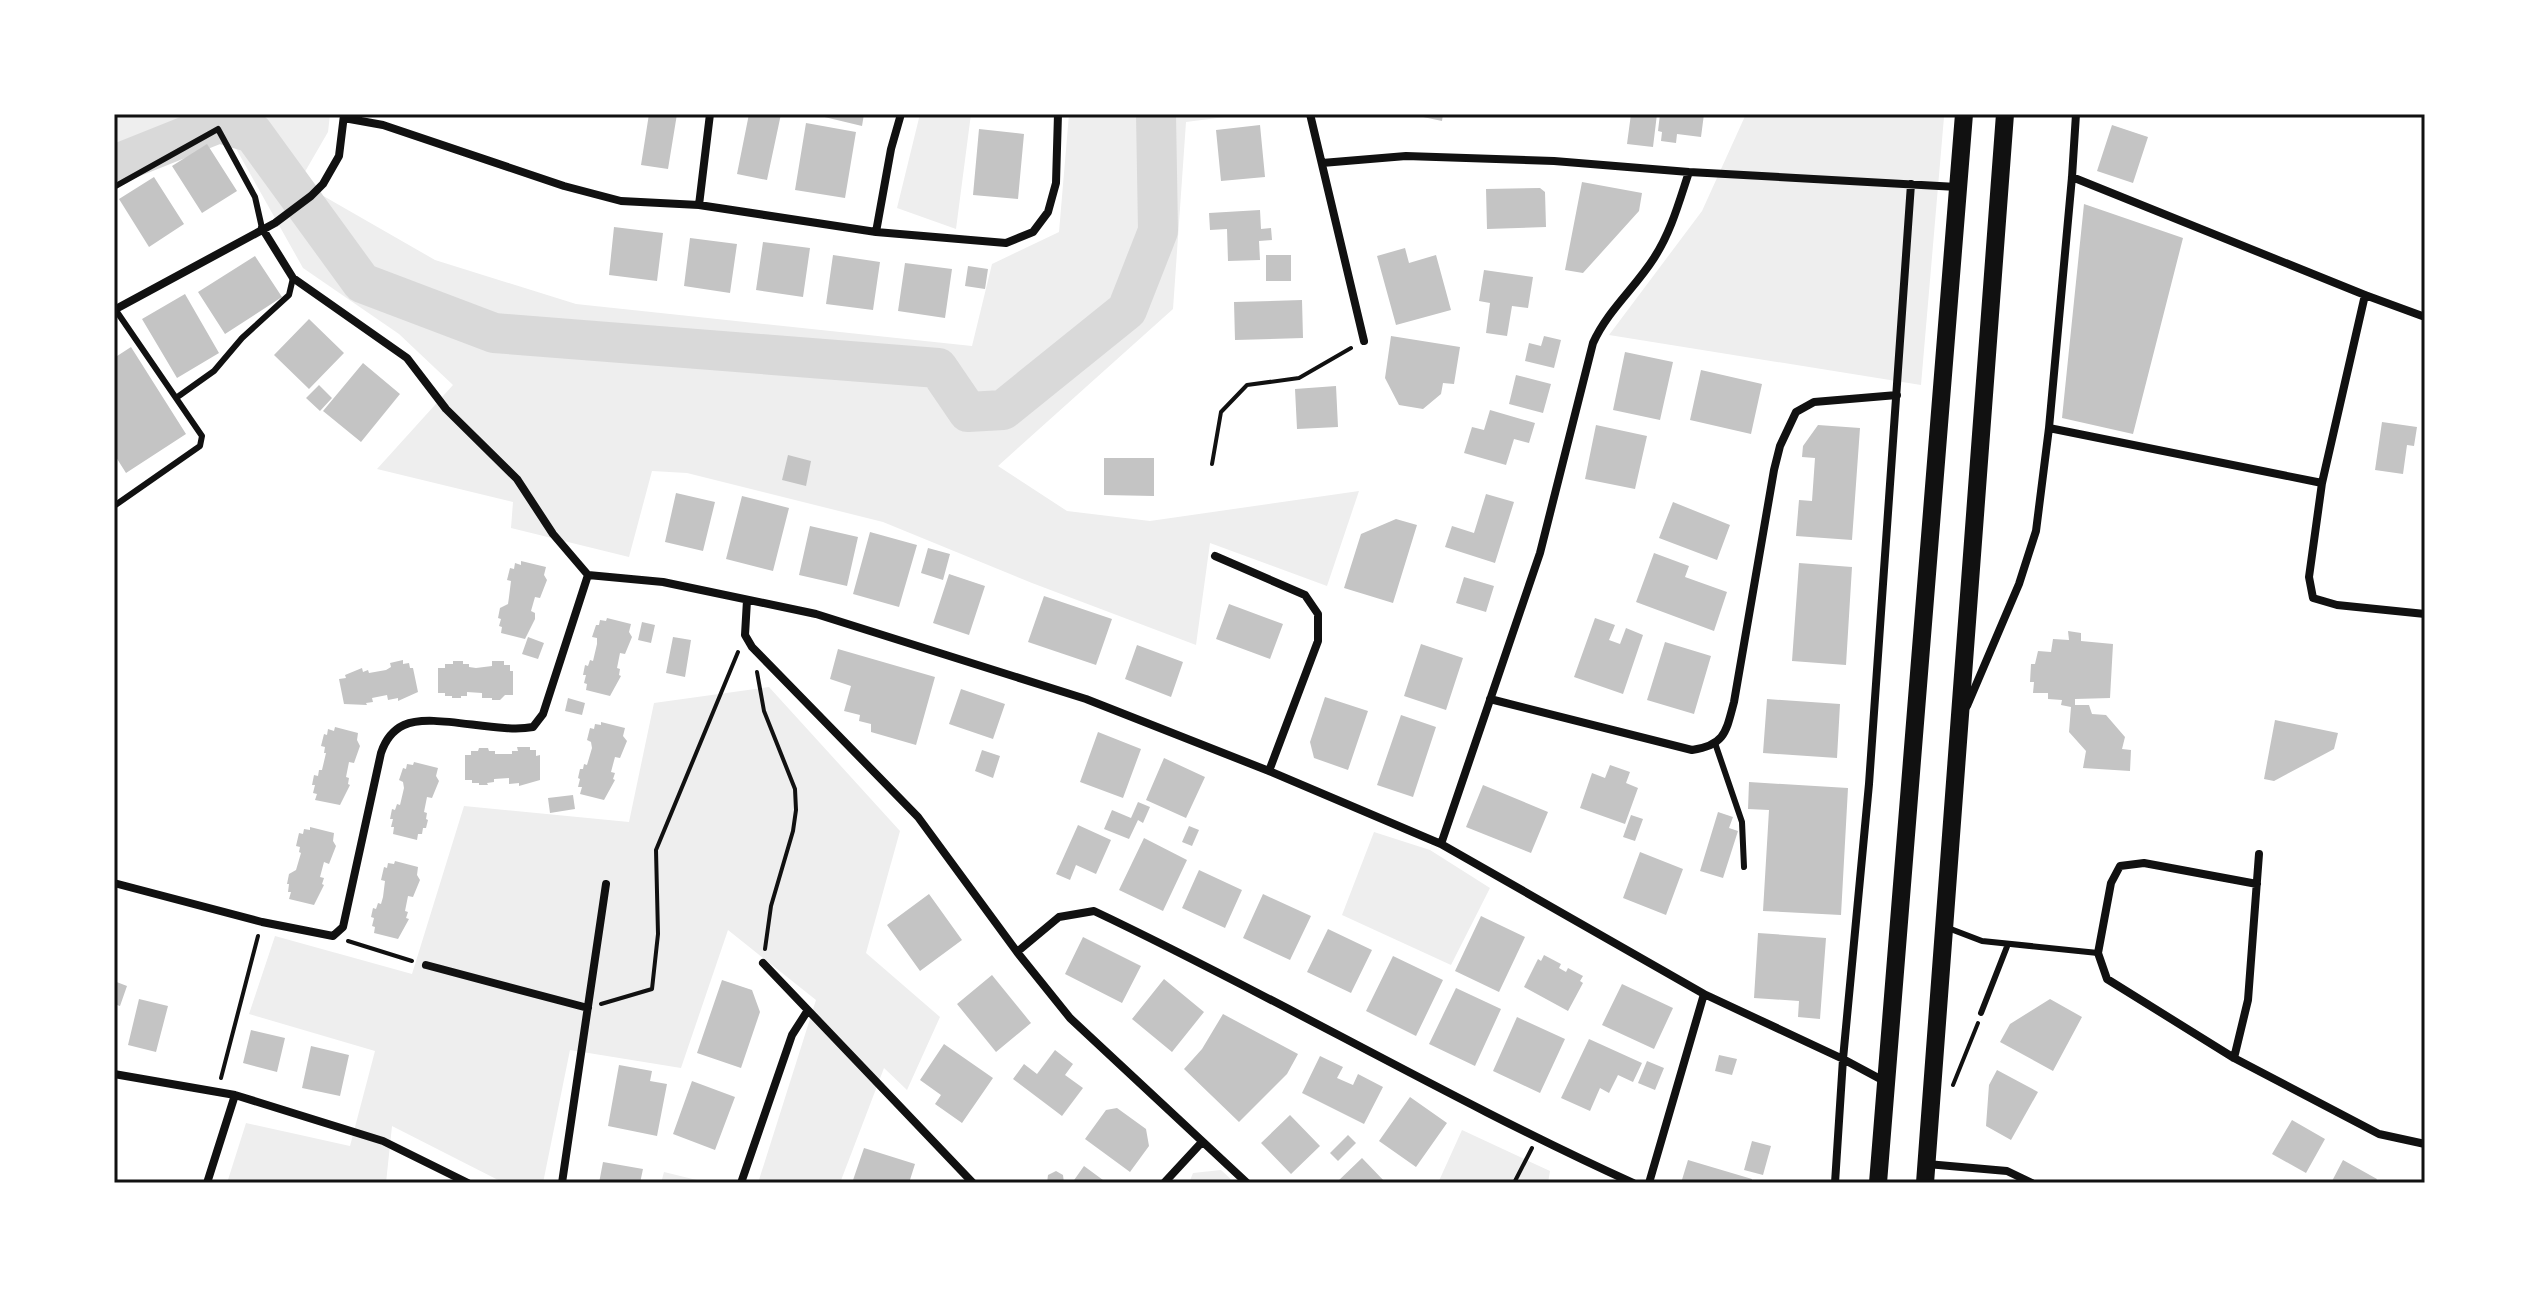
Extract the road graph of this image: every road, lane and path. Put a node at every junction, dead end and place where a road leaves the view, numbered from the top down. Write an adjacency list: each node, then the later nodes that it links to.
1 (710, 114): 15 (street)
2 (901, 114): 17 (street)
3 (1058, 114): 17 (street)
4 (1310, 114): 9 (street)
5 (1964, 114): 14 (highway)
6 (2005, 114): 36 (highway)
7 (2076, 114): 11 (street)
8 (344, 116): 15 (street); 16 (street)
9 (1322, 163): 10 (street); 22 (street)
10 (1689, 172): 12 (street); 35 (street)
11 (2072, 177): 19 (street); 25 (street)
12 (1911, 184): 14 (street); 23 (street)
13 (114, 187): 16 (lane)
14 (1958, 187): 60 (highway)
15 (699, 205): 17 (street)
16 (262, 228): 18 (street); 20 (street)
17 (876, 232)
18 (293, 278): 24 (lane); 30 (street)
19 (2365, 295): 21 (street); 27 (street)
20 (115, 309): 24 (lane)
21 (2425, 317)
22 (1364, 341): 26 (path)
23 (1897, 395): 37 (street); 58 (street)
24 (176, 398): 28 (lane)
25 (2049, 428): 27 (street); 36 (street)
26 (1212, 464)
27 (2322, 483): 32 (street)
28 (114, 506)
29 (1215, 556): 38 (street)
30 (588, 575): 31 (street); 47 (street)
31 (747, 600): 33 (street); 38 (street)
32 (2425, 614)
33 (745, 635): 34 (street); 54 (path)
34 (752, 647): 49 (street); 51 (path)
35 (1490, 699): 37 (street); 39 (street)
36 (1959, 724): 46 (highway)
37 (1715, 743): 41 (lane)
38 (1269, 771): 39 (street)
39 (1441, 844): 53 (street)
40 (2259, 854): 44 (street)
41 (1744, 867)
42 (114, 883): 45 (street)
43 (606, 884): 54 (street)
44 (2257, 884): 50 (street); 57 (street)
45 (262, 922): 47 (street); 62 (path)
46 (1944, 927): 48 (lane); 67 (highway)
47 (333, 936): 52 (path)
48 (2008, 944): 50 (lane); 56 (lane)
49 (1017, 952): 64 (street); 65 (street)
50 (2098, 953): 57 (street)
51 (763, 963): 55 (street)
52 (426, 965): 54 (street)
53 (1704, 994): 58 (street); 77 (street)
54 (588, 1008): 70 (street)
55 (808, 1010): 71 (street); 72 (street)
56 (1981, 1013): 61 (path)
57 (2234, 1058): 66 (street)
58 (1843, 1059): 60 (street); 78 (street)
59 (114, 1074): 62 (street)
60 (1885, 1082): 79 (highway)
61 (1952, 1090)
62 (217, 1092): 63 (street)
63 (235, 1095): 68 (street); 69 (street)
64 (1537, 1139): 75 (path); 76 (street)
65 (1202, 1142): 73 (street); 74 (street)
66 (2425, 1144)
67 (1926, 1164): 80 (highway); 81 (street)
68 (207, 1183)
69 (468, 1183)
70 (562, 1183)
71 (741, 1183)
72 (973, 1183)
73 (1164, 1183)
74 (1247, 1183)
75 (1514, 1183)
76 (1633, 1183)
77 (1649, 1183)
78 (1835, 1183)
79 (1878, 1183)
80 (1925, 1183)
81 (2032, 1183)

